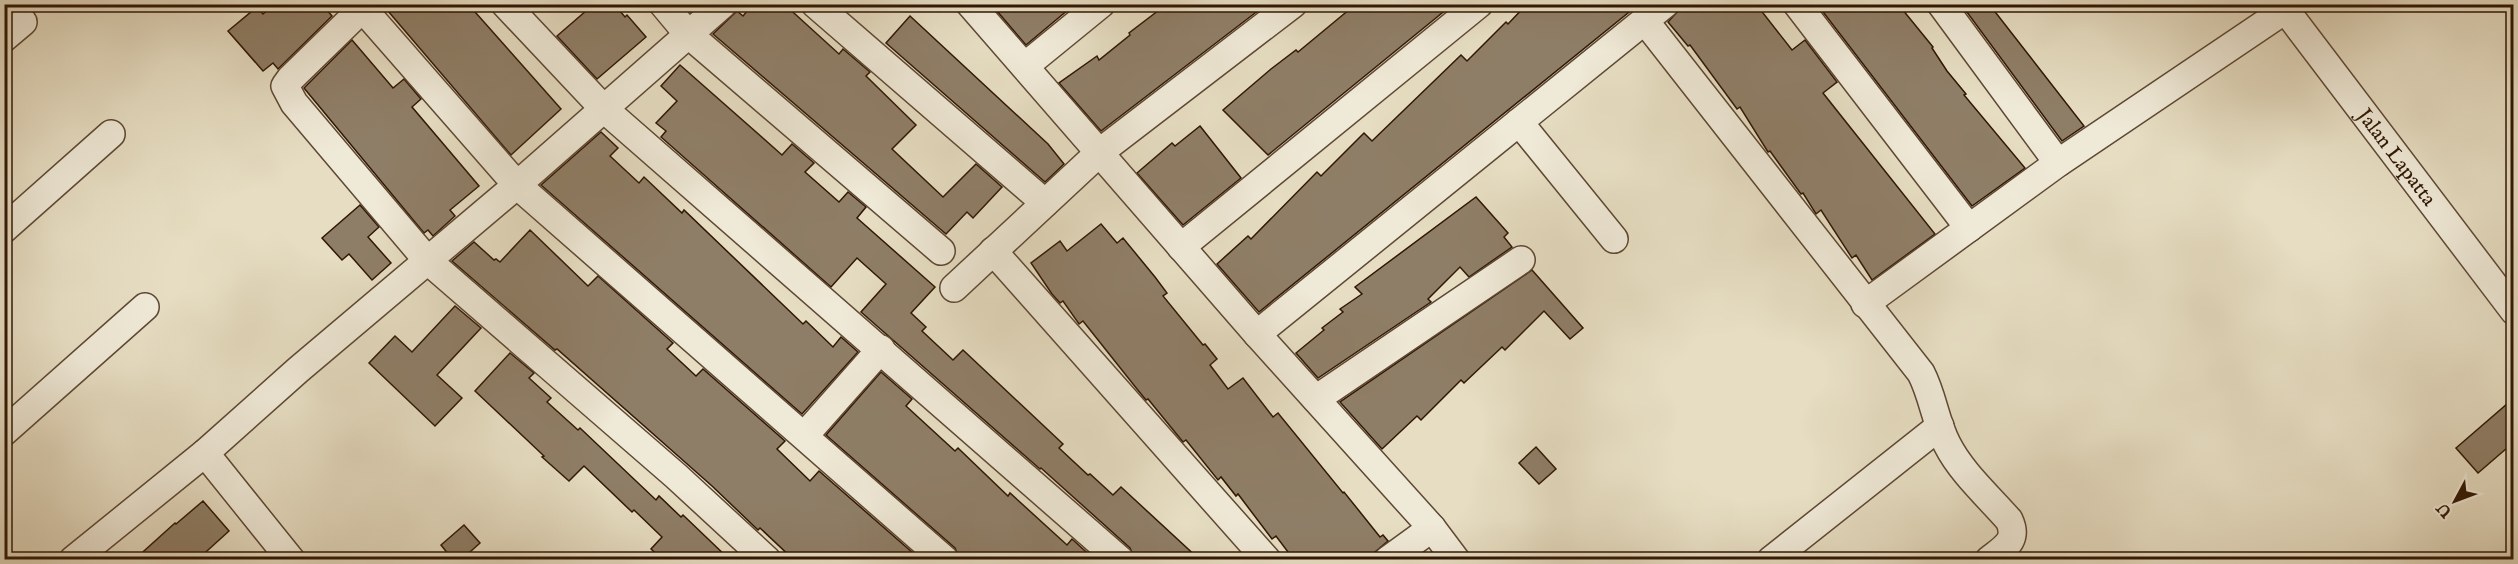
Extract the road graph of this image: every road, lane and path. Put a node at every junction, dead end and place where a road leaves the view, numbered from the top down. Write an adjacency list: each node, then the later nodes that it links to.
1 (504, 4): 16 (street)
2 (663, 4): 14 (street)
3 (723, 4): 14 (street)
4 (815, 4): 22 (street)
5 (970, 4): 15 (street)
6 (1101, 4): 15 (street)
7 (1293, 4): 19 (street)
8 (1479, 4): 26 (street)
9 (1797, 4): 23 (street)
10 (1941, 4): 20 (street)
11 (365, 7): 21 (street); 29 (street)
12 (2283, 7): 20 (street); 34 (street, Jalan Lapatta)
13 (1655, 13): 17 (street); 32 (street)
14 (688, 34): 16 (street); 27 (street)
15 (1025, 66): 19 (street)
16 (603, 108): 21 (street); 36 (street)
17 (1519, 122): 25 (street); 35 (street)
18 (111, 134): 24 (street)
19 (1100, 152): 22 (street); 26 (street)
20 (2058, 163): 23 (street)
21 (517, 185): 29 (street); 40 (street)
22 (1045, 203): 28 (street)
23 (1969, 228): 32 (street)
24 (4, 229)
25 (1614, 239)
26 (1181, 247): 35 (street)
27 (941, 251)
28 (993, 251): 31 (street); 48 (street)
29 (427, 260): 41 (street); 45 (street)
30 (1521, 260): 37 (street)
31 (954, 288)
32 (1865, 304): 38 (street)
33 (145, 307): 39 (street)
34 (2514, 311)
35 (1257, 334): 37 (street)
36 (880, 349): 40 (street); 47 (street)
37 (1316, 399): 42 (street)
38 (1940, 426): 51 (street); 52 (street)
39 (4, 432)
40 (805, 435): 46 (street)
41 (205, 453): 43 (street); 44 (street)
42 (1432, 528): 49 (street); 50 (street)
43 (75, 559)
44 (291, 560)
45 (767, 560)
46 (945, 560)
47 (1120, 560)
48 (1267, 560)
49 (1388, 560)
50 (1456, 560)
51 (1771, 560)
52 (1989, 560)

